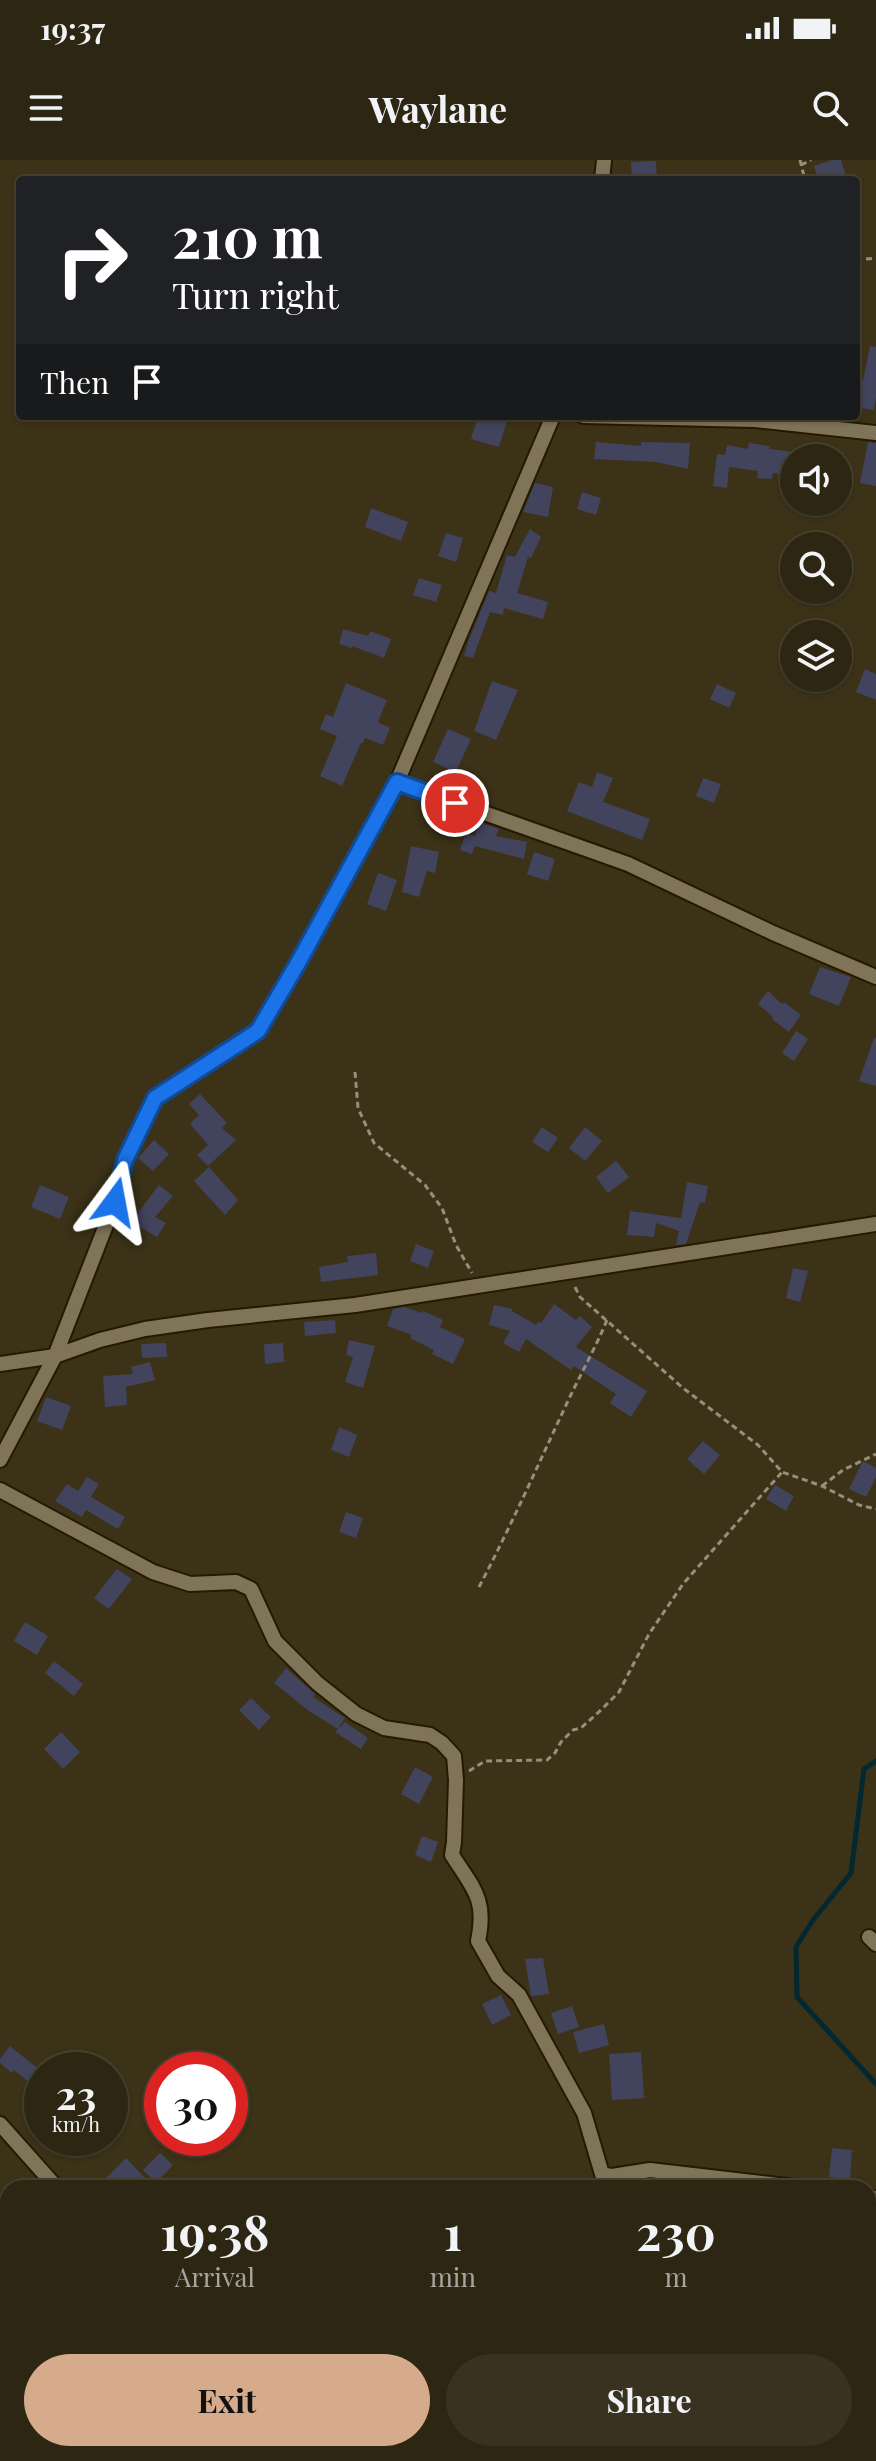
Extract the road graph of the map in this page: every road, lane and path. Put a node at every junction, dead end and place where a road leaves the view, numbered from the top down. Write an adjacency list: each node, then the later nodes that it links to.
1 (811, 160): 2 (path)
2 (801, 162)
3 (551, 420): 6 (street)
4 (755, 420): 5 (street)
5 (876, 433)
6 (397, 782): 7 (street); 13 (street)
7 (876, 977)
8 (355, 1072): 11 (path)
9 (876, 1224): 10 (street)
10 (569, 1273): 11 (street); 12 (path)
11 (480, 1287): 13 (street)
12 (607, 1320): 17 (path); 21 (path)
13 (55, 1356): 14 (street); 16 (street)
14 (0, 1364)
15 (876, 1454): 18 (path)
16 (0, 1460)
17 (782, 1472): 18 (path); 22 (path)
18 (822, 1486): 20 (path)
19 (0, 1490): 22 (street)
20 (876, 1509)
21 (479, 1587)
22 (456, 1780): 25 (street)
23 (0, 2124): 24 (street)
24 (50, 2180)
25 (736, 2180)

